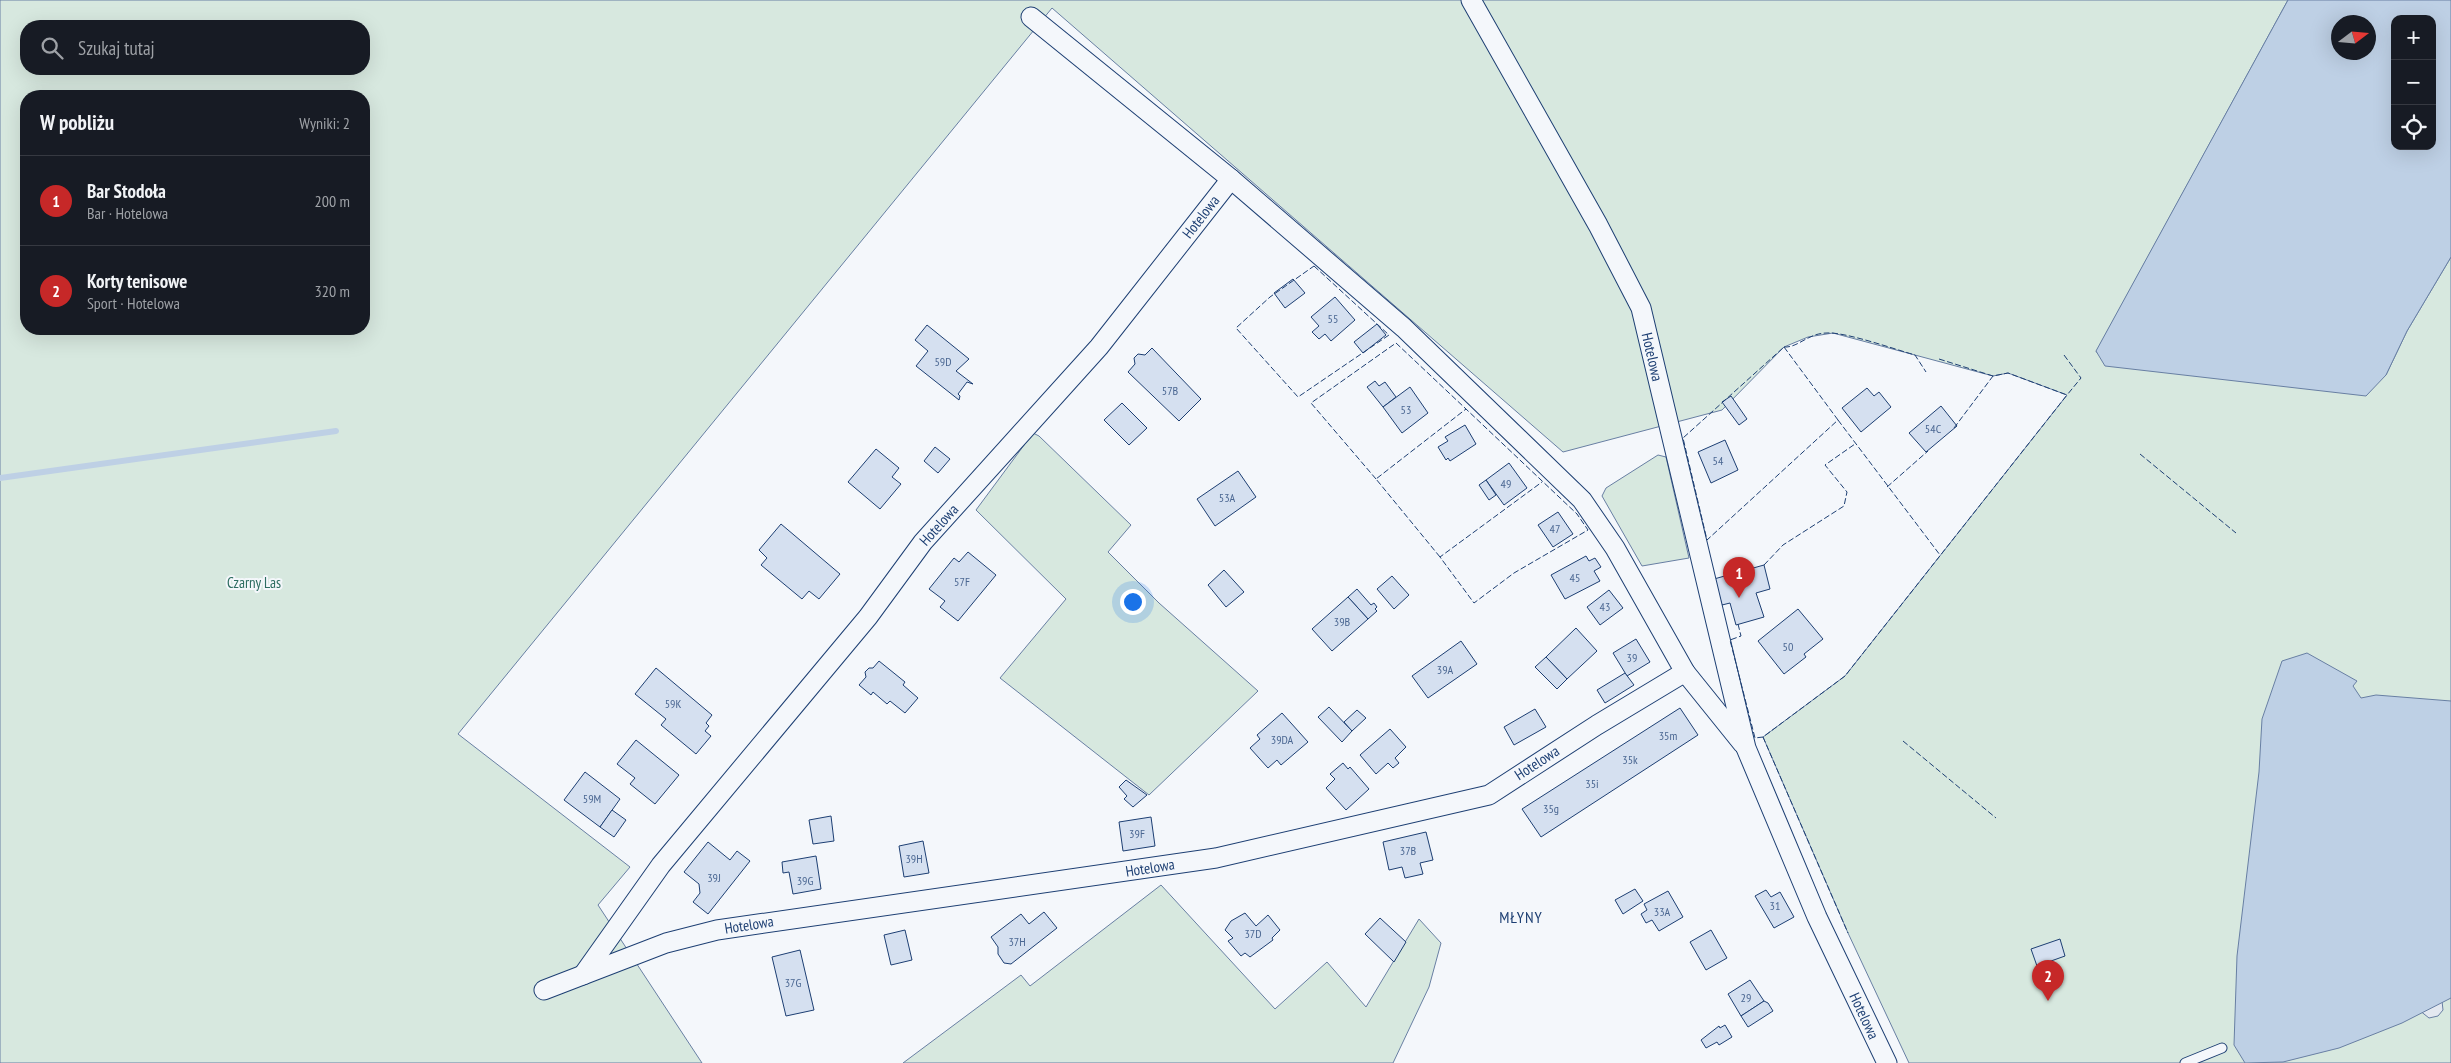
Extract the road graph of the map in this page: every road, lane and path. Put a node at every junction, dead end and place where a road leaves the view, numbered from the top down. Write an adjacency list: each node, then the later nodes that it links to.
1 (1471, 0): 5 (street, Hotelowa)
2 (1031, 17): 3 (street, Hotelowa)
3 (1231, 180): 4 (street, Hotelowa); 6 (street, Hotelowa)
4 (1685, 672): 5 (street, Hotelowa); 6 (street, Hotelowa)
5 (1746, 748): 9 (street, Hotelowa)
6 (584, 975): 7 (street, Hotelowa)
7 (544, 990)
8 (2222, 1048): 10 (lane)
9 (1887, 1063)
10 (2185, 1063)

